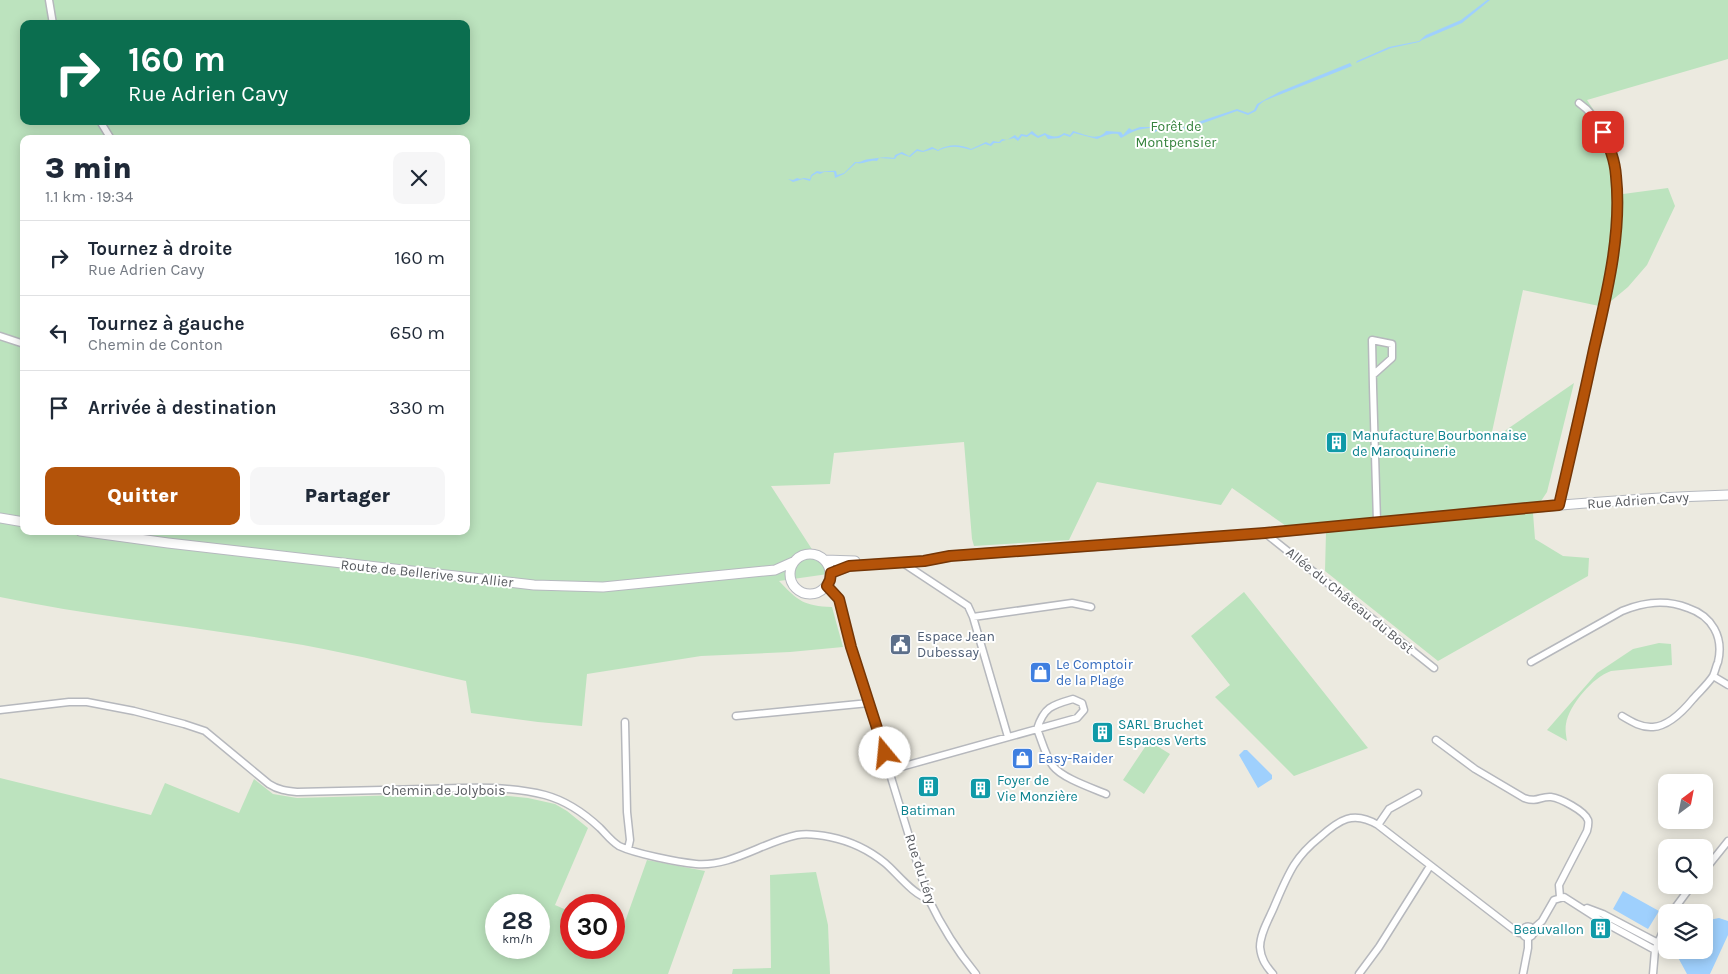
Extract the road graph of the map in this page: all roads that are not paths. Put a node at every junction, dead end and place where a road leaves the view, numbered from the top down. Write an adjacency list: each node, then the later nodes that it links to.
1 (49, 0): 2 (street)
2 (52, 20)
3 (1579, 103): 8 (street)
4 (0, 336): 5 (street)
5 (20, 343)
6 (1373, 375): 6 (street); 11 (street)
7 (1728, 495): 8 (main road, Rue Adrien Cavy)
8 (1559, 505): 11 (main road, Rue Adrien Cavy)
9 (0, 518): 10 (main road)
10 (20, 521)
11 (1376, 522): 12 (main road, Rue Adrien Cavy)
12 (1265, 533): 14 (main road, Rue Adrien Cavy); 27 (street, Allée du Château du Bost)
13 (107, 535): 19 (main road, Route de Bellerive sur Allier)
14 (950, 556): 15 (main road, Rue Adrien Cavy); 16 (main road, Rue Adrien Cavy)
15 (825, 560): 17 (main road); 20 (main road)
16 (924, 561): 18 (main road, Rue Adrien Cavy); 21 (street)
17 (793, 562): 19 (main road, Route de Bellerive sur Allier); 22 (main road)
18 (903, 563): 20 (main road, Rue Adrien Cavy); 21 (street)
19 (775, 570): 22 (main road)
20 (831, 573): 23 (main road)
21 (923, 576): 25 (street)
22 (790, 577): 23 (main road)
23 (827, 586): 30 (street, Rue du Léry)
24 (1091, 607): 25 (street)
25 (973, 617): 36 (street)
26 (1531, 662): 28 (street)
27 (1434, 668)
28 (1713, 676): 29 (street); 33 (street)
29 (1728, 686)
30 (869, 703): 32 (street); 38 (street, Rue du Léry)
31 (0, 710): 43 (street, Chemin de Jolybois)
32 (736, 716)
33 (1622, 716)
34 (625, 722): 43 (street)
35 (1037, 729): 35 (street); 36 (street); 40 (street)
36 (1008, 737): 38 (street)
37 (1436, 740): 46 (street)
38 (890, 770): 47 (street, Rue du Léry)
39 (1418, 793): 41 (street)
40 (1106, 794)
41 (1378, 825): 45 (street); 53 (street)
42 (1728, 841): 44 (street)
43 (628, 849): 47 (street, Chemin de Jolybois)
44 (1713, 860)
45 (1430, 866): 49 (street); 54 (street)
46 (1560, 897): 48 (street); 49 (street)
47 (928, 898): 52 (street, Rue du Léry)
48 (1578, 905): 50 (street); 51 (street)
49 (1525, 935): 55 (street)
50 (1658, 943): 51 (street)
51 (1655, 950): 56 (street)
52 (976, 974)
53 (1274, 974)
54 (1359, 974)
55 (1523, 974)
56 (1653, 974)

